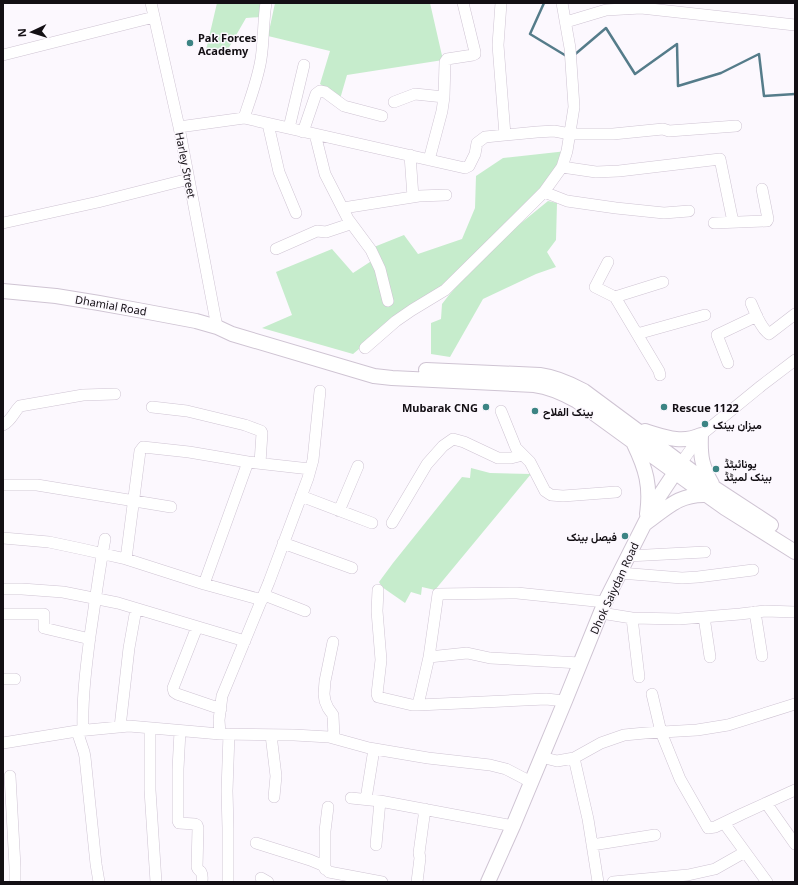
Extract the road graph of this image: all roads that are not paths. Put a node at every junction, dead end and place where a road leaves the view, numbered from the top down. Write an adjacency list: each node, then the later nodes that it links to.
1 (151, 3): 6 (street, Harley Street)
2 (266, 3): 14 (street)
3 (463, 3): 11 (street)
4 (500, 3): 22 (street)
5 (562, 3): 7 (street)
6 (154, 16): 9 (street); 17 (street, Harley Street)
7 (566, 22): 8 (street); 21 (street)
8 (795, 25)
9 (3, 55)
10 (304, 65): 18 (street)
11 (444, 97): 12 (street); 24 (street)
12 (394, 102)
13 (382, 116): 19 (street)
14 (244, 118): 15 (street); 17 (street)
15 (268, 124): 18 (street); 33 (street)
16 (736, 126): 21 (street)
17 (179, 127): 26 (street, Harley Street)
18 (288, 128): 19 (street)
19 (303, 132): 20 (street)
20 (315, 134): 23 (street); 31 (street)
21 (570, 134): 22 (street); 25 (street)
22 (505, 135): 24 (street)
23 (410, 156): 24 (street); 30 (street)
24 (429, 160)
25 (562, 167): 28 (street); 36 (street)
26 (188, 179): 34 (street); 48 (street, Harley Street)
27 (762, 189): 36 (street)
28 (544, 192): 32 (street); 50 (street)
29 (446, 195): 30 (street)
30 (413, 196): 31 (street)
31 (343, 208): 35 (street)
32 (689, 211)
33 (296, 213)
34 (3, 222)
35 (350, 222): 38 (street); 43 (street)
36 (733, 222): 37 (street)
37 (714, 223)
38 (276, 249)
39 (608, 262): 42 (street)
40 (663, 282): 42 (street)
41 (3, 291): 48 (main road, Dhamial Road)
42 (615, 297): 49 (street)
43 (388, 301)
44 (751, 304): 47 (street)
45 (795, 314): 47 (street)
46 (705, 315): 49 (street)
47 (757, 316): 52 (street)
48 (217, 327): 54 (main road, Dhamial Road)
49 (637, 334): 53 (street)
50 (365, 348)
51 (795, 360): 61 (street, Dhok Saiydan Road)
52 (728, 363)
53 (660, 375)
54 (488, 377): 60 (main road); 62 (main road)
55 (320, 391): 67 (street)
56 (115, 394): 59 (street)
57 (152, 407): 64 (street)
58 (501, 411): 63 (street)
59 (3, 425)
60 (633, 428): 61 (main road); 66 (main road)
61 (701, 435): 66 (street, Dhok Saiydan Road); 69 (main road)
62 (634, 442): 66 (main road); 77 (main road)
63 (523, 455): 70 (street); 76 (street)
64 (254, 463): 67 (street); 72 (street); 90 (street)
65 (358, 466): 74 (street)
66 (678, 468): 69 (main road); 77 (main road, Dhok Saiydan Road)
67 (310, 469): 71 (street)
68 (3, 485): 72 (street)
69 (710, 491): 77 (main road); 80 (main road); 83 (main road)
70 (616, 492)
71 (300, 496): 74 (street); 81 (street)
72 (134, 501): 73 (street); 86 (street)
73 (172, 507)
74 (339, 510): 75 (street)
75 (372, 523)
76 (392, 523)
77 (644, 524): 85 (main road, Dhok Saiydan Road)
78 (3, 538): 84 (street)
79 (105, 539): 84 (street)
80 (795, 542)
81 (283, 543): 87 (street); 93 (street)
82 (705, 552): 85 (street)
83 (795, 552)
84 (103, 553): 86 (street); 94 (street)
85 (628, 556): 89 (main road, Dhok Saiydan Road)
86 (126, 559): 90 (street)
87 (352, 568)
88 (753, 570): 89 (street)
89 (620, 573): 95 (main road, Dhok Saiydan Road)
90 (204, 584): 93 (street)
91 (3, 589): 94 (street)
92 (378, 590): 117 (street)
93 (263, 598): 97 (street); 105 (street)
94 (96, 599): 96 (street); 104 (street)
95 (603, 607): 102 (street); 108 (street); 110 (main road, Dhok Saiydan Road)
96 (136, 609): 103 (street); 119 (street)
97 (305, 611)
98 (756, 612): 99 (street); 101 (street); 107 (street)
99 (795, 612)
100 (3, 614): 104 (street)
101 (704, 617): 102 (street); 109 (street)
102 (632, 618): 111 (street)
103 (197, 626): 105 (street); 118 (street)
104 (90, 639): 121 (street)
105 (245, 640): 118 (street)
106 (332, 642): 126 (street)
107 (762, 656)
108 (428, 657): 110 (street); 117 (street)
109 (710, 657)
110 (580, 663): 115 (main road, Dhok Saiydan Road)
111 (639, 677)
112 (3, 679): 113 (street)
113 (15, 679)
114 (652, 694): 123 (street)
115 (565, 701): 117 (street); 129 (main road, Dhok Saiydan Road)
116 (795, 704): 123 (street)
117 (418, 705)
118 (221, 709): 124 (street)
119 (120, 727): 120 (street); 121 (street)
120 (150, 728): 122 (street); 152 (street)
121 (80, 731): 127 (street); 151 (street)
122 (180, 731): 124 (street); 153 (street)
123 (661, 732): 130 (street); 141 (street)
124 (224, 734): 125 (street); 154 (street)
125 (271, 735): 126 (street); 134 (street)
126 (334, 738): 128 (street)
127 (3, 743)
128 (374, 749): 132 (street); 136 (street)
129 (541, 757): 130 (street); 132 (main road, Dhok Saiydan Road)
130 (574, 758): 146 (street)
131 (10, 776): 150 (street)
132 (531, 782): 142 (main road, Dhok Saiydan Road)
133 (795, 790): 138 (street)
134 (274, 797)
135 (351, 798): 136 (street)
136 (366, 799): 137 (street)
137 (380, 801): 140 (street); 147 (street)
138 (766, 803): 141 (street); 145 (street)
139 (328, 807): 149 (street)
140 (425, 809): 142 (street); 156 (street)
141 (724, 823): 148 (street)
142 (513, 826): 157 (main road, Dhok Saiydan Road)
143 (655, 835): 146 (street)
144 (256, 843): 149 (street)
145 (795, 844)
146 (592, 845): 158 (street)
147 (376, 846)
148 (745, 852): 159 (street); 160 (street)
149 (325, 869): 155 (street)
150 (15, 882)
151 (99, 882)
152 (156, 882)
153 (202, 882)
154 (228, 882)
155 (382, 882)
156 (417, 882)
157 (488, 882)
158 (598, 882)
159 (612, 882)
160 (767, 882)

